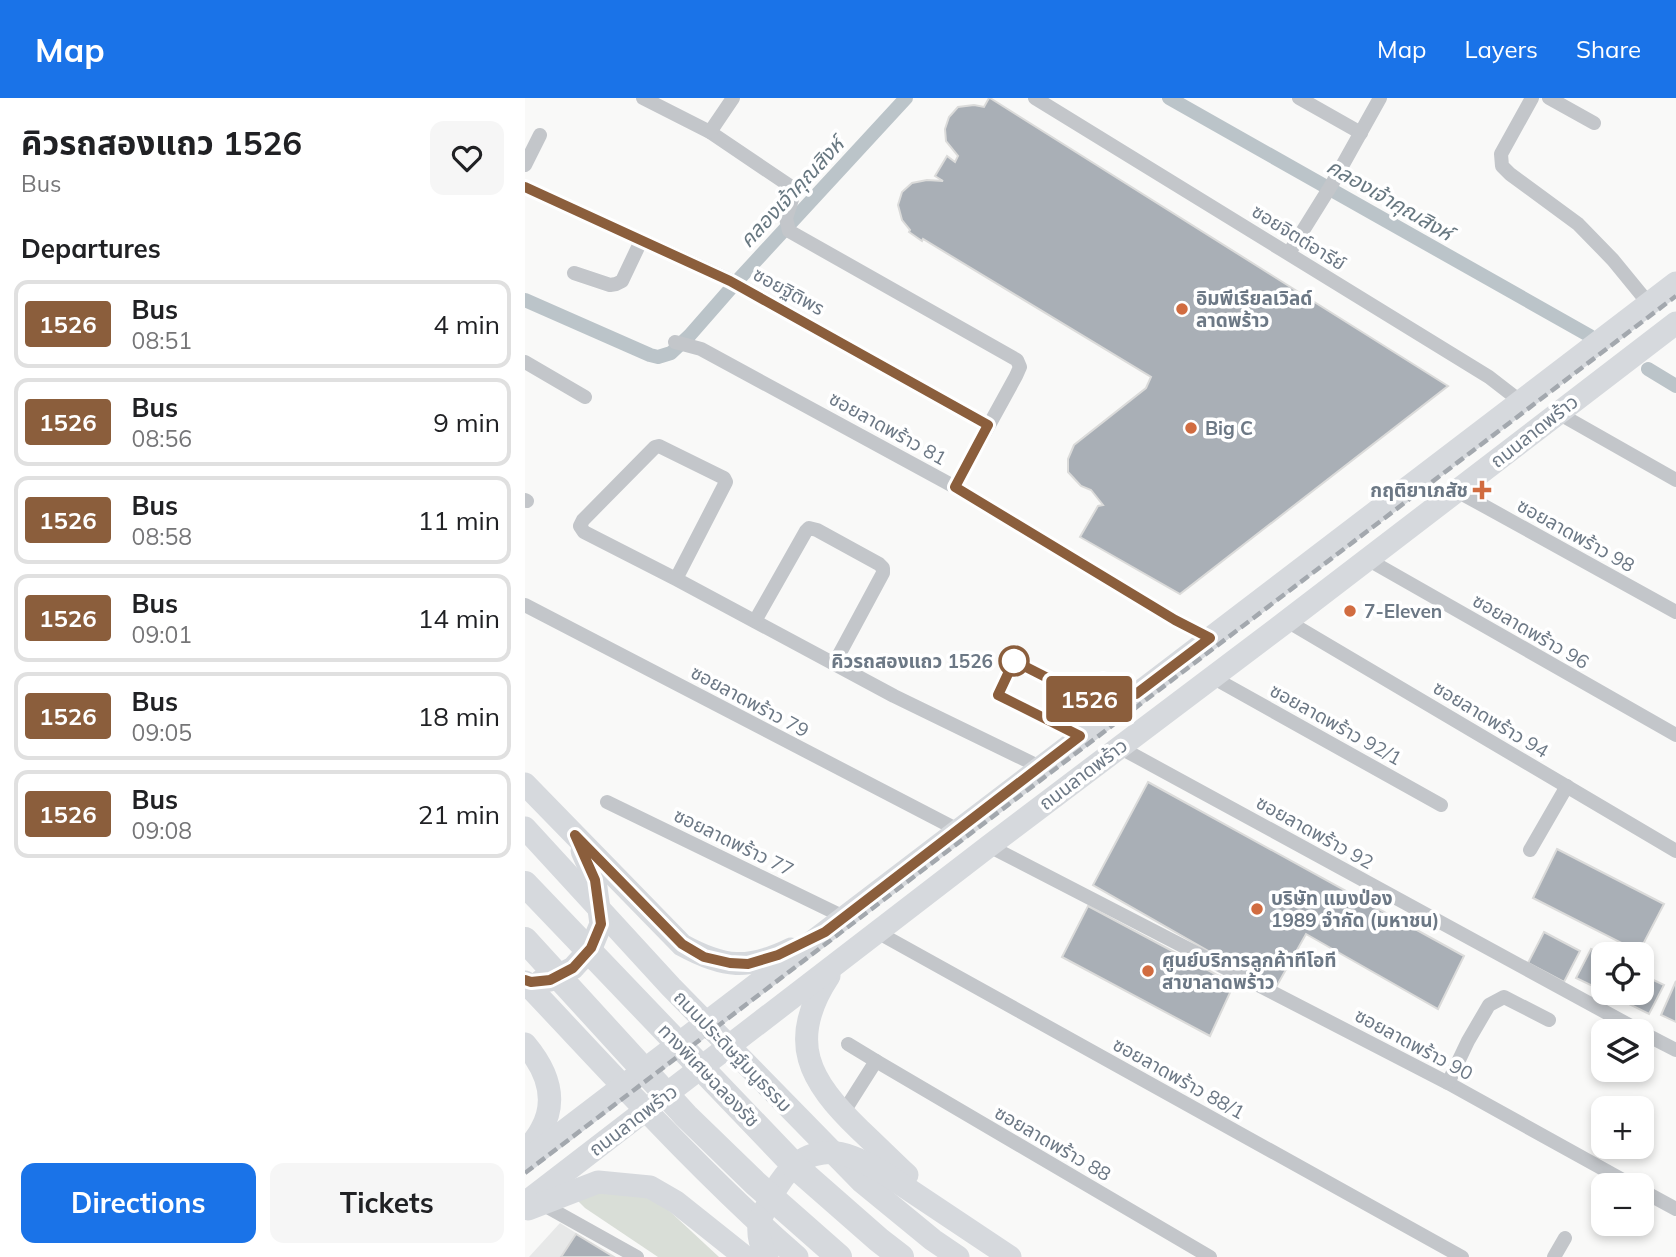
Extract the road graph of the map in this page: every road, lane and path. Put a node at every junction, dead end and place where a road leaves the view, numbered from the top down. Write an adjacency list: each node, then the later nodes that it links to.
1 (643, 98): 10 (street)
2 (733, 98): 10 (street)
3 (1035, 98): 8 (street, ซอยจิตต์อารีย์)
4 (1299, 98): 11 (street)
5 (1380, 98): 11 (street)
6 (1532, 98): 19 (street)
7 (1549, 98): 9 (street)
8 (1059, 104): 16 (street, ซอยจิตต์อารีย์)
9 (1594, 123)
10 (710, 132): 26 (street)
11 (1361, 133): 16 (street)
12 (540, 135): 13 (street)
13 (525, 165)
14 (525, 187): 15 (street, ซอยฐิติพร)
15 (641, 241): 17 (street); 26 (street, ซอยฐิติพร)
16 (1289, 253): 24 (street, ซอยจิตต์อารีย์)
17 (574, 273)
18 (1676, 283): 19 (main road, ถนนลาดพร้าว)
19 (1649, 304): 24 (main road, ถนนลาดพร้าว)
20 (1676, 323): 25 (main road, ถนนลาดพร้าว)
21 (682, 344): 28 (street, ซอยลาดพร้าว 81)
22 (525, 362): 23 (street)
23 (585, 397)
24 (1520, 401): 36 (main road, ถนนลาดพร้าว)
25 (1558, 413): 27 (street); 29 (main road, ถนนลาดพร้าว)
26 (988, 425): 28 (street)
27 (1676, 480)
28 (955, 487): 36 (street, ซอยลาดพร้าว 81)
29 (1457, 491): 30 (main road, ถนนลาดพร้าว); 33 (street, ซอยลาดพร้าว 98)
30 (1367, 559): 35 (main road, ถนนลาดพร้าว); 39 (street, ซอยลาดพร้าว 96)
31 (676, 579): 31 (street); 34 (street)
32 (525, 605): 47 (street, ซอยลาดพร้าว 79)
33 (1676, 612)
34 (755, 621): 37 (street); 37 (street)
35 (1287, 621): 38 (main road, ถนนลาดพร้าว); 43 (street, ซอยลาดพร้าว 94)
36 (1210, 638): 41 (main road, ถนนลาดพร้าว)
37 (834, 664): 41 (street)
38 (1212, 677): 40 (main road, ถนนลาดพร้าว); 45 (street, ซอยลาดพร้าว 92/1)
39 (1676, 735)
40 (1119, 747): 49 (main road, ถนนลาดพร้าว); 59 (street, ซอยลาดพร้าว 92)
41 (1040, 767): 47 (main road, ถนนลาดพร้าว)
42 (525, 784): 48 (main road)
43 (1567, 786): 50 (street); 51 (street, ซอยลาดพร้าว 94)
44 (607, 802): 53 (street, ซอยลาดพร้าว 77)
45 (1441, 805)
46 (525, 828): 86 (main road, ถนนประดิษฐ์มนูธรรม)
47 (958, 830): 53 (main road, ถนนลาดพร้าว)
48 (575, 835): 54 (main road); 58 (main road)
49 (989, 846): 55 (main road, ถนนลาดพร้าว); 69 (street, ซอยลาดพร้าว 90)
50 (1530, 850)
51 (1676, 851)
52 (525, 884): 85 (highway, ทางพิเศษฉลองรัช)
53 (844, 917): 54 (main road, ถนนลาดพร้าว)
54 (825, 932): 61 (main road, ถนนลาดพร้าว)
55 (877, 932): 57 (main road, ถนนลาดพร้าว); 89 (street, ซอยลาดพร้าว 88/1)
56 (525, 940): 84 (highway)
57 (839, 962): 66 (main road, ถนนลาดพร้าว); 71 (main road)
58 (525, 981): 83 (main road)
59 (1619, 1019)
60 (1549, 1020): 69 (street)
61 (696, 1032): 66 (main road); 67 (main road, ถนนลาดพร้าว)
62 (1654, 1038): 65 (street, ซอยลาดพร้าว 92)
63 (525, 1044): 72 (main road)
64 (848, 1044): 68 (street, ซอยลาดพร้าว 88)
65 (1676, 1050)
66 (716, 1057): 70 (main road, ถนนลาดพร้าว)
67 (658, 1060): 70 (main road); 73 (main road, ถนนลาดพร้าว)
68 (876, 1061): 71 (street); 88 (street, ซอยลาดพร้าว 88)
69 (1448, 1083): 74 (street, ซอยลาดพร้าว 90)
70 (679, 1085): 76 (main road, ถนนลาดพร้าว)
71 (843, 1114): 78 (main road)
72 (525, 1153)
73 (525, 1161)
74 (1610, 1173)
75 (1654, 1197): 77 (street)
76 (531, 1206): 80 (street); 81 (main road)
77 (1676, 1209)
78 (961, 1224): 82 (main road); 87 (main road)
79 (1565, 1238): 90 (street)
80 (637, 1257)
81 (745, 1257)
82 (767, 1257)
83 (797, 1257)
84 (839, 1257)
85 (901, 1257)
86 (958, 1257)
87 (1010, 1257)
88 (1210, 1257)
89 (1462, 1257)
90 (1554, 1257)

